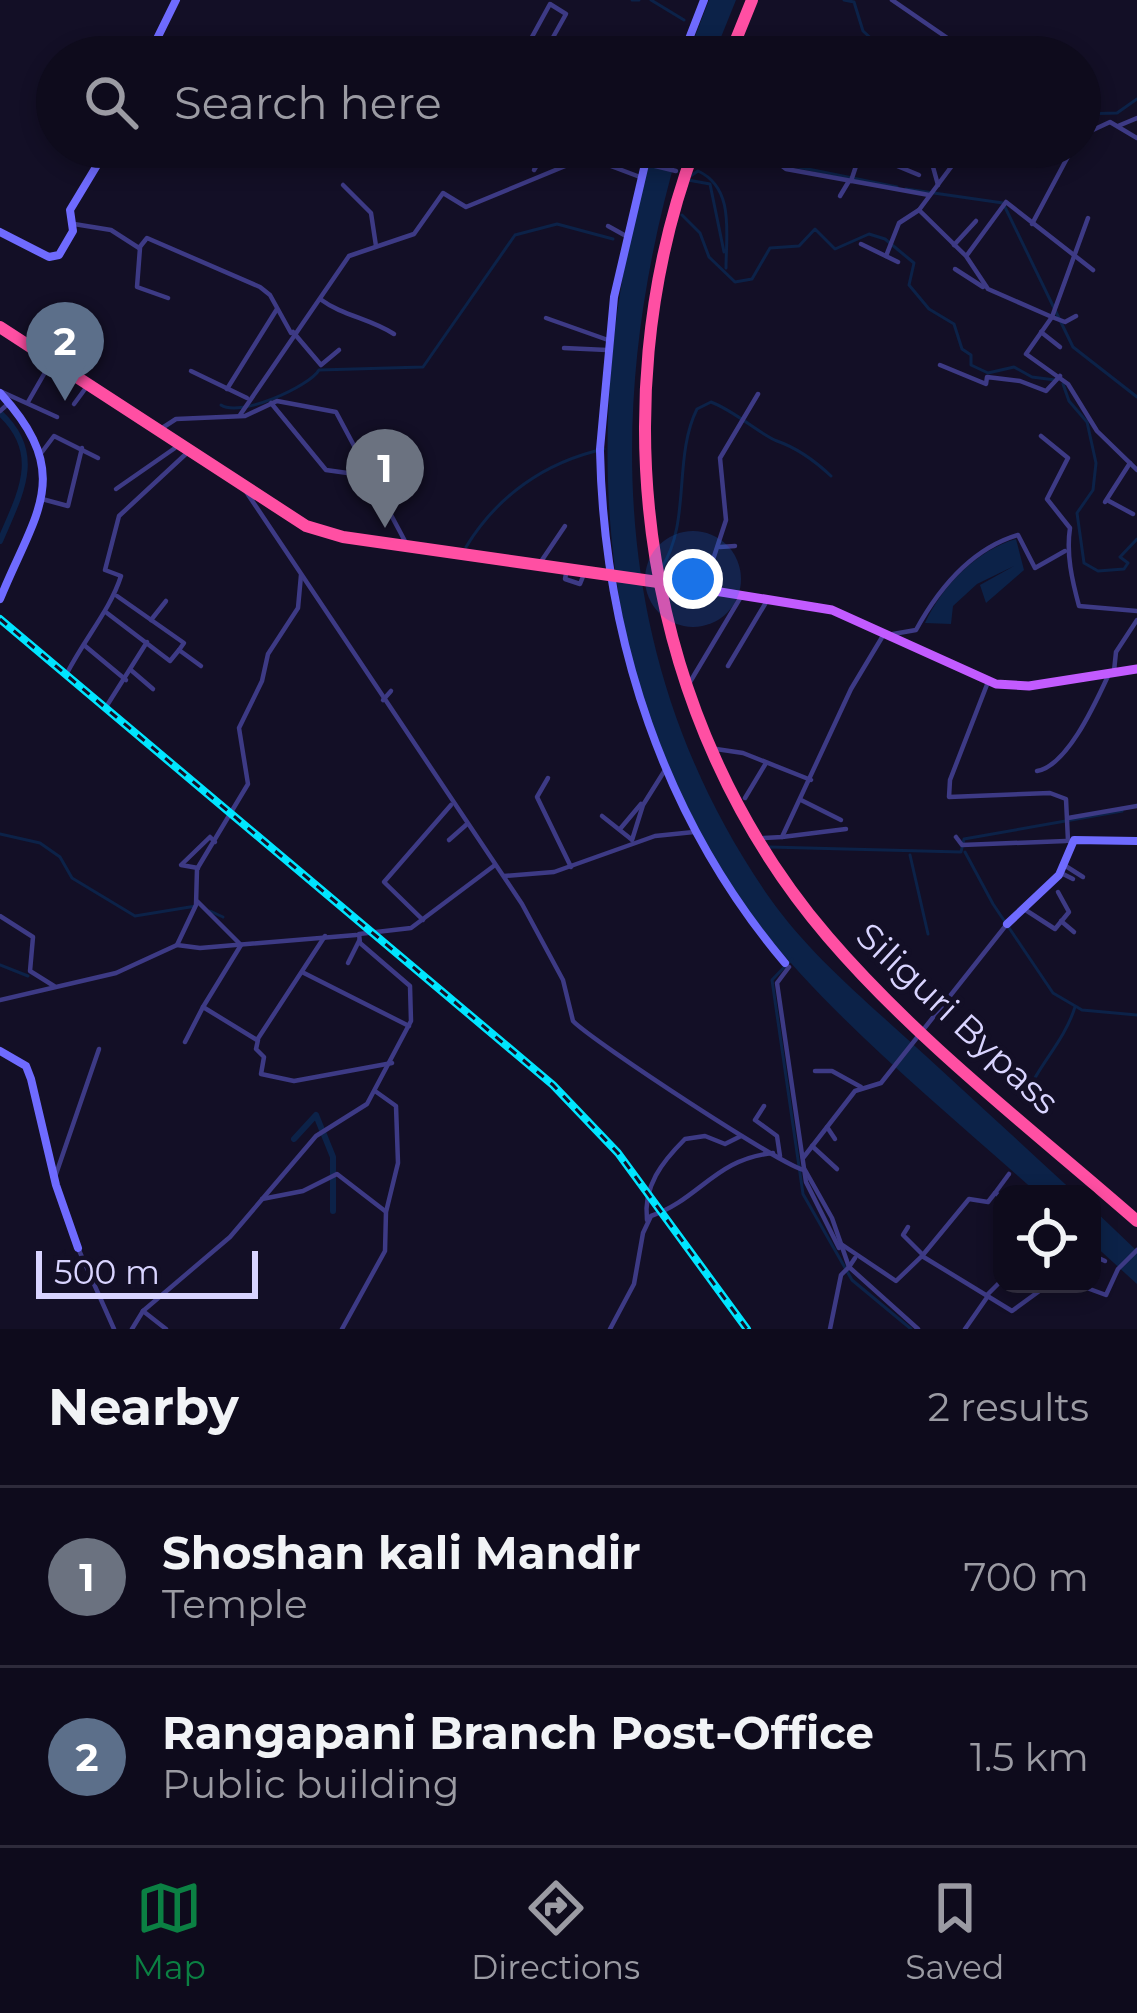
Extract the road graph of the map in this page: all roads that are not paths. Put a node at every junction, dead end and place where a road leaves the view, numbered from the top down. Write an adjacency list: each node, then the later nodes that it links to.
1 (176, 0): 5 (street)
2 (704, 0): 8 (street)
3 (755, 0): 9 (highway)
4 (892, 0): 10 (street)
5 (158, 36)
6 (532, 36): 7 (street)
7 (552, 36)
8 (690, 36)
9 (741, 36)
10 (944, 36)
11 (1137, 118): 13 (street)
12 (1101, 123): 13 (street)
13 (1118, 126): 14 (street)
14 (1137, 139)
15 (95, 168): 37 (street)
16 (556, 168): 45 (street)
17 (616, 168): 29 (street)
18 (643, 168): 29 (street)
19 (659, 168): 27 (street)
20 (687, 168): 27 (highway, Siliguri Bypass)
21 (785, 168): 30 (street)
22 (855, 168): 30 (street)
23 (902, 168): 28 (street)
24 (930, 168): 32 (street)
25 (949, 168): 32 (street)
26 (1062, 168): 38 (street)
27 (683, 175): 102 (highway, Siliguri Bypass)
28 (919, 175)
29 (640, 177): 41 (street)
30 (851, 179): 32 (street); 33 (street)
31 (343, 185): 45 (street)
32 (929, 194): 34 (street)
33 (840, 196)
34 (920, 210): 43 (street); 47 (street)
35 (1088, 218): 46 (street)
36 (976, 221): 43 (street)
37 (74, 224): 40 (street); 44 (street)
38 (1032, 224): 46 (street); 48 (street)
39 (608, 226): 41 (street)
40 (0, 232)
41 (626, 236): 63 (street)
42 (861, 244): 47 (street)
43 (954, 245): 48 (street)
44 (141, 246): 54 (street); 55 (street)
45 (376, 246): 53 (street)
46 (1078, 254): 51 (street); 56 (street)
47 (886, 256): 49 (street)
48 (966, 256): 52 (street)
49 (898, 262)
50 (956, 269): 52 (street)
51 (1094, 270)
52 (988, 290): 56 (street)
53 (318, 297): 61 (street); 62 (street)
54 (168, 298)
55 (277, 309): 61 (street); 72 (street)
56 (1056, 312): 57 (street); 60 (street)
57 (1076, 316)
58 (546, 317): 63 (street)
59 (1, 329): 67 (highway)
60 (1041, 332): 64 (street); 70 (street)
61 (292, 333): 66 (street); 76 (street)
62 (394, 334)
63 (608, 345): 65 (street); 104 (street)
64 (1060, 347)
65 (564, 348)
66 (339, 350)
67 (51, 362): 71 (highway); 75 (street)
68 (940, 364): 70 (street)
69 (191, 371): 72 (street)
70 (1057, 378): 89 (street)
71 (88, 384): 79 (street); 83 (highway)
72 (227, 389): 76 (street)
73 (0, 392): 75 (street); 77 (street)
74 (758, 394): 99 (street)
75 (28, 402): 82 (street)
76 (245, 402): 81 (street)
77 (9, 403): 80 (street); 87 (street)
78 (272, 403): 81 (street); 91 (street); 91 (street)
79 (74, 404)
80 (0, 411)
81 (240, 415): 83 (street)
82 (57, 417)
83 (159, 430): 85 (highway)
84 (1041, 436): 100 (street)
85 (184, 447): 92 (highway); 93 (street); 107 (street)
86 (82, 448): 87 (street); 88 (street); 94 (street)
87 (42, 452): 94 (street)
88 (98, 458)
89 (1130, 463): 90 (street); 95 (street)
90 (1137, 470)
91 (369, 476): 97 (street)
92 (243, 485): 97 (highway); 103 (street)
93 (116, 489)
94 (42, 499): 109 (street)
95 (1133, 514)
96 (565, 526): 101 (street)
97 (407, 546): 101 (highway)
98 (735, 546): 99 (street)
99 (720, 547): 105 (street)
100 (1065, 551): 111 (street); 115 (street)
101 (541, 566): 104 (highway)
102 (658, 574): 104 (highway); 105 (main road); 128 (highway); 159 (highway, Siliguri Bypass)
103 (301, 575): 132 (street); 157 (street)
104 (611, 577): 136 (street)
105 (703, 590): 106 (main road)
106 (742, 595): 108 (main road); 128 (street)
107 (117, 596): 112 (street); 113 (street)
108 (768, 598): 115 (main road); 121 (street)
109 (0, 599)
110 (166, 602): 113 (street)
111 (1137, 611)
112 (106, 613): 116 (street); 117 (street)
113 (151, 620): 118 (street)
114 (1137, 620): 125 (street)
115 (886, 636): 129 (main road); 139 (street)
116 (147, 643): 119 (street); 124 (street)
117 (82, 644): 126 (street); 127 (street)
118 (179, 650): 119 (street); 120 (street)
119 (170, 661): 123 (street)
120 (201, 665)
121 (728, 667)
122 (1136, 667): 125 (main road)
123 (176, 670)
124 (132, 671): 127 (street); 130 (street)
125 (1112, 671): 129 (main road); 137 (street)
126 (67, 673)
127 (126, 680): 133 (street)
128 (690, 682): 134 (highway)
129 (988, 682): 147 (street)
130 (153, 689)
131 (391, 691): 132 (street)
132 (383, 700): 143 (street)
133 (106, 706)
134 (716, 749): 135 (street); 159 (highway)
135 (766, 763): 139 (street); 141 (street)
136 (665, 770): 140 (street); 151 (street)
137 (1037, 771)
138 (548, 778): 161 (street)
139 (811, 780): 142 (street)
140 (649, 797): 149 (street); 158 (street)
141 (746, 797)
142 (801, 800): 146 (street); 152 (street)
143 (451, 805): 148 (street); 171 (street)
144 (1137, 806): 147 (street)
145 (602, 816): 149 (street)
146 (841, 820)
147 (1068, 821): 155 (street)
148 (466, 826): 154 (street); 160 (street)
149 (620, 829): 158 (street)
150 (846, 830): 152 (street)
151 (696, 831): 158 (street); 180 (street)
152 (782, 837): 159 (street)
153 (956, 837): 155 (street)
154 (448, 840)
155 (1071, 840): 156 (street); 163 (street)
156 (1137, 841)
157 (215, 842): 162 (street); 162 (street)
158 (631, 842): 161 (street)
159 (766, 846): 186 (highway, Siliguri Bypass)
160 (495, 865): 164 (street); 171 (street)
161 (571, 867): 164 (street)
162 (198, 868): 168 (street)
163 (1062, 869): 165 (street); 166 (street); 169 (street)
164 (504, 876): 195 (street)
165 (1083, 878)
166 (1072, 879)
167 (1058, 892): 172 (street)
168 (196, 904): 177 (street); 178 (street)
169 (1024, 909): 172 (street); 173 (street)
170 (0, 916): 182 (street)
171 (423, 920): 176 (street)
172 (1061, 921): 174 (street)
173 (1006, 925): 186 (street)
174 (1074, 932)
175 (326, 935): 176 (street); 177 (street); 181 (street)
176 (359, 938): 179 (street); 185 (street)
177 (240, 941): 178 (street); 184 (street)
178 (177, 945): 182 (street)
179 (348, 963)
180 (787, 965): 203 (street)
181 (302, 972): 185 (street); 187 (street)
182 (49, 988): 183 (street)
183 (0, 1000)
184 (202, 1007): 187 (street); 188 (street)
185 (409, 1026): 191 (street)
186 (920, 1033): 193 (street); 212 (highway, Siliguri Bypass)
187 (257, 1040): 191 (street)
188 (185, 1042)
189 (99, 1049): 207 (street)
190 (0, 1051): 207 (street)
191 (392, 1063): 194 (street)
192 (815, 1071): 193 (street)
193 (861, 1087): 198 (street)
194 (375, 1091): 210 (street); 211 (street)
195 (678, 1096): 196 (street); 199 (street)
196 (672, 1106)
197 (764, 1106): 202 (street)
198 (827, 1126): 200 (street); 201 (street)
199 (741, 1135): 202 (street); 213 (street)
200 (835, 1138)
201 (812, 1146): 203 (street); 204 (street)
202 (777, 1155): 205 (street); 213 (street)
203 (802, 1157): 205 (street)
204 (837, 1169)
205 (801, 1170): 215 (street); 218 (street)
206 (1009, 1174): 208 (street)
207 (55, 1178): 216 (street)
208 (1003, 1185)
209 (993, 1198): 219 (street)
210 (262, 1199): 211 (street); 228 (street)
211 (387, 1210): 232 (street)
212 (1137, 1217)
213 (647, 1220): 233 (street)
214 (908, 1227): 219 (street)
215 (841, 1244): 218 (street); 219 (street)
216 (78, 1248): 229 (street)
217 (1137, 1250): 226 (street)
218 (842, 1253): 223 (street)
219 (922, 1255): 227 (street)
220 (855, 1258): 223 (street)
221 (1101, 1259): 222 (street)
222 (1105, 1261)
223 (846, 1270): 234 (street); 235 (street)
224 (993, 1290): 227 (street)
225 (1037, 1293): 227 (street)
226 (1097, 1293)
227 (987, 1296): 236 (street)
228 (143, 1311): 230 (street); 231 (street)
229 (114, 1329)
230 (132, 1329)
231 (166, 1329)
232 (343, 1329)
233 (610, 1329)
234 (830, 1329)
235 (918, 1329)
236 (965, 1329)

